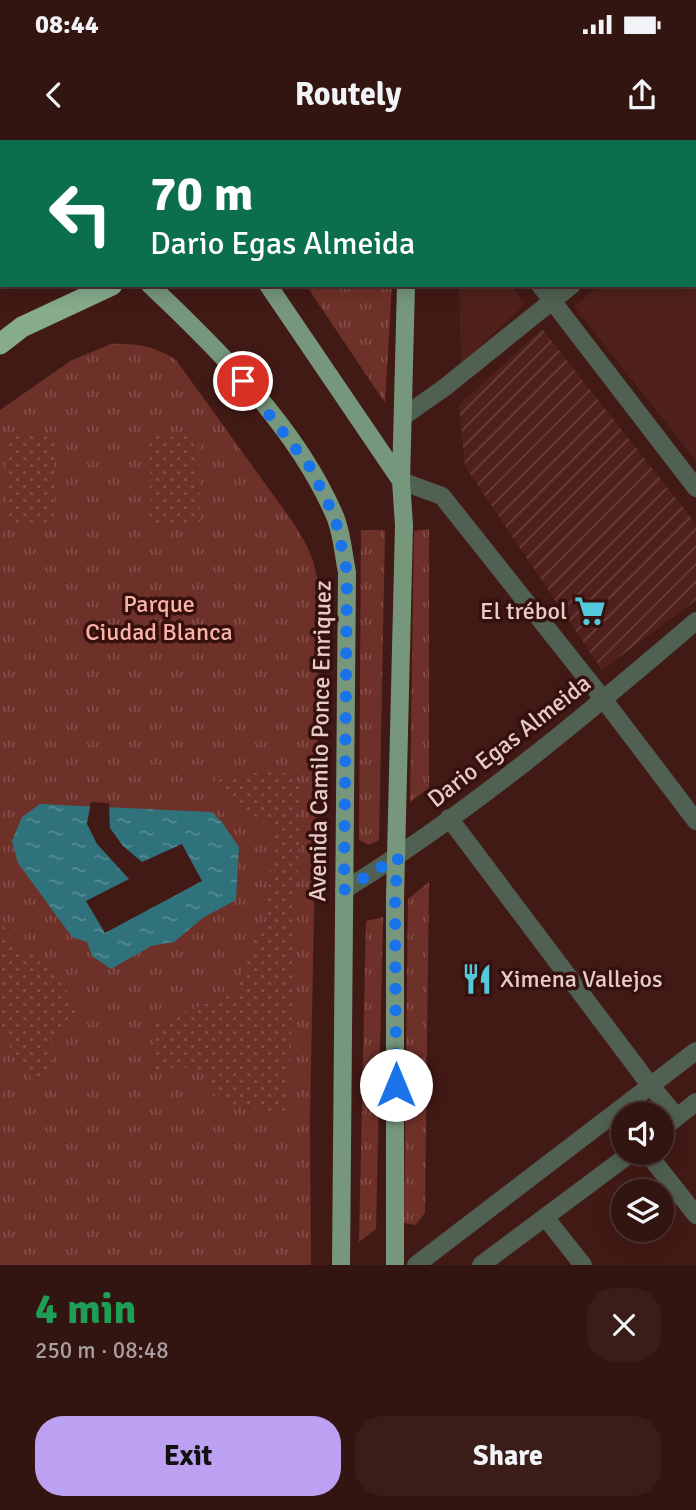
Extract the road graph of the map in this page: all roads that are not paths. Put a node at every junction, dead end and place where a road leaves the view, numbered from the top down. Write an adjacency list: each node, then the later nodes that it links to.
1 (108, 287): 8 (highway)
2 (152, 287): 17 (main road, Avenida Camilo Ponce Enriquez)
3 (269, 287): 10 (main road)
4 (406, 287): 9 (main road)
5 (542, 287): 7 (street)
6 (570, 287): 7 (street)
7 (552, 301): 9 (street); 11 (street)
8 (0, 344)
9 (404, 416): 10 (main road)
10 (401, 481): 13 (street); 16 (main road)
11 (696, 488)
12 (696, 621): 13 (street, Dario Egas Almeida)
13 (604, 700): 14 (street, Dario Egas Almeida); 15 (street)
14 (449, 818): 16 (street, Dario Egas Almeida); 19 (street)
15 (696, 821)
16 (398, 857): 17 (street, Dario Egas Almeida); 28 (main road)
17 (344, 890): 27 (main road, Avenida Camilo Ponce Enriquez)
18 (696, 1051): 19 (street)
19 (650, 1086): 21 (street); 29 (street)
20 (696, 1102): 21 (street)
21 (677, 1117): 22 (street)
22 (674, 1119)
23 (615, 1165): 26 (street)
24 (656, 1165): 25 (street)
25 (696, 1215)
26 (545, 1217): 30 (street); 31 (street)
27 (341, 1265)
28 (396, 1265)
29 (416, 1265)
30 (481, 1265)
31 (583, 1265)

